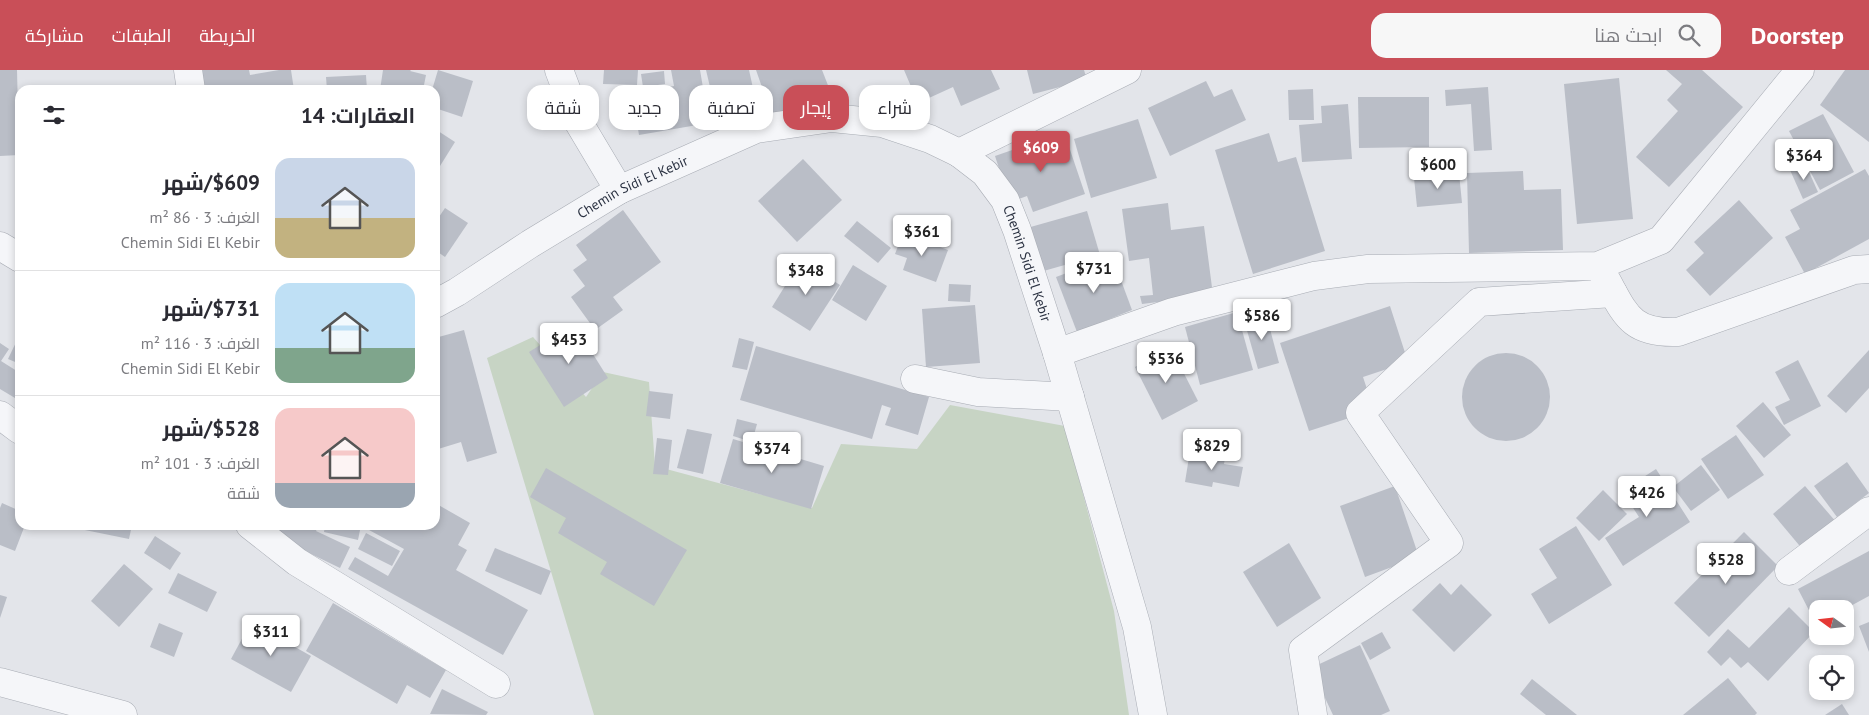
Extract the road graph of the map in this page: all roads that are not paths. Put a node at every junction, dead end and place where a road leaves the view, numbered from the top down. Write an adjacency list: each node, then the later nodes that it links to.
1 (188, 70): 5 (street)
2 (559, 70): 7 (street)
3 (1127, 70): 6 (street)
4 (1800, 70): 10 (street)
5 (190, 85)
6 (959, 152): 7 (street, Chemin Sidi El Kebir); 14 (street, Chemin Sidi El Kebir)
7 (620, 190): 13 (street, Chemin Sidi El Kebir)
8 (0, 246): 9 (street)
9 (15, 255)
10 (1598, 266): 12 (street); 14 (street)
11 (1869, 269): 12 (street)
12 (1613, 293): 26 (street)
13 (440, 301)
14 (1057, 353): 16 (street, Chemin Sidi El Kebir)
15 (915, 380): 16 (street)
16 (1070, 397): 25 (street, Chemin Sidi El Kebir)
17 (0, 415): 18 (street)
18 (15, 426)
19 (1869, 511): 21 (street)
20 (256, 530): 23 (street)
21 (1789, 571)
22 (0, 682): 24 (street)
23 (496, 684)
24 (123, 715)
25 (1153, 715)
26 (1313, 715)

